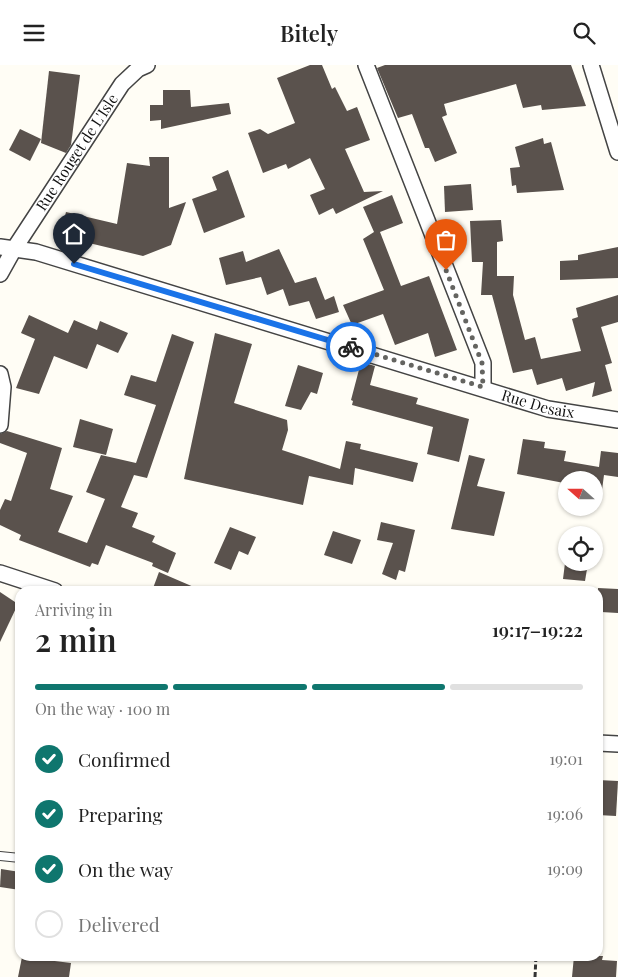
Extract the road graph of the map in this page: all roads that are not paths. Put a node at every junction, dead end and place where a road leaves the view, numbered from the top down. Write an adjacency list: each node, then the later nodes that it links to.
1 (147, 65): 5 (street, Rue Rouget de L'Isle)
2 (366, 65): 8 (street)
3 (591, 65): 4 (street)
4 (618, 152)
5 (7, 248): 6 (street, Rue Rouget de L'Isle); 8 (street, Rue Desaix)
6 (0, 274)
7 (0, 374): 10 (street)
8 (483, 387): 9 (street, Rue Desaix)
9 (618, 420)
10 (0, 425)
11 (0, 573): 12 (street)
12 (40, 586)
13 (603, 743): 14 (street)
14 (618, 744)
15 (0, 855): 16 (lane)
16 (15, 857)

